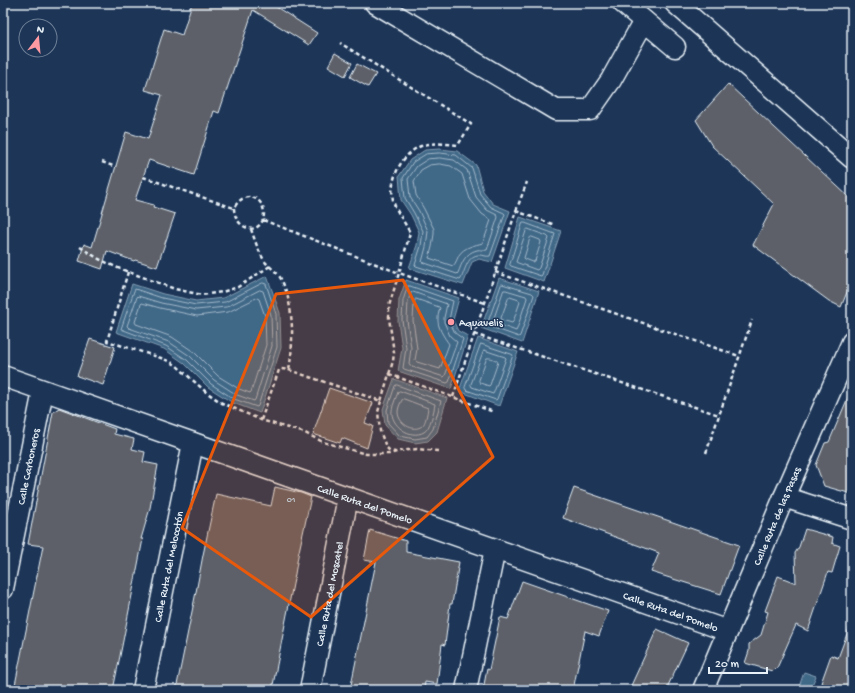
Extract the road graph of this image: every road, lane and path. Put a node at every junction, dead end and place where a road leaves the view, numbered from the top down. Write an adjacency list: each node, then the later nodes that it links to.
1 (375, 3): 4 (street)
2 (623, 3): 4 (street)
3 (675, 3): 7 (street)
4 (644, 21): 6 (street)
5 (340, 43): 21 (path)
6 (675, 47)
7 (852, 158)
8 (102, 162): 9 (path)
9 (116, 167)
10 (143, 176): 12 (path)
11 (527, 182): 13 (path)
12 (234, 208): 14 (path); 16 (path)
13 (516, 211): 15 (path); 20 (path)
14 (263, 220): 16 (path); 21 (path)
15 (555, 225)
16 (251, 229): 18 (path)
17 (80, 247): 19 (path)
18 (270, 266): 19 (path); 27 (path)
19 (128, 272): 35 (path)
20 (495, 272): 22 (path); 26 (path)
21 (399, 273): 22 (path); 28 (path)
22 (485, 303): 24 (path)
23 (752, 320): 26 (path)
24 (474, 334): 31 (path); 34 (path)
25 (852, 342): 41 (street, Calle Ruta de las Pasas)
26 (739, 356): 34 (path)
27 (289, 370): 32 (path); 35 (path)
28 (389, 374): 31 (path); 32 (path)
29 (3, 376): 30 (street, Calle Ruta del Pomelo)
30 (43, 390): 36 (street, Calle Ruta del Pomelo); 44 (street, Calle Carboneros)
31 (453, 397): 33 (path)
32 (381, 401): 38 (path)
33 (494, 412)
34 (719, 415): 39 (path)
35 (261, 420): 38 (path)
36 (193, 443): 40 (street, Calle Ruta del Pomelo); 46 (street, Calle Ruta del Melocotón)
37 (438, 451): 38 (path)
38 (395, 452)
39 (706, 453)
40 (348, 497): 43 (street, Calle Ruta del Pomelo); 47 (street, Calle Ruta del Moscatel)
41 (784, 497): 42 (street); 45 (street, Calle Ruta de las Pasas)
42 (852, 519)
43 (495, 549): 45 (street, Calle Ruta del Pomelo); 48 (street)
44 (3, 589)
45 (728, 631): 49 (street, Calle Ruta de las Pasas)
46 (144, 690)
47 (310, 690)
48 (466, 690)
49 (704, 690)

